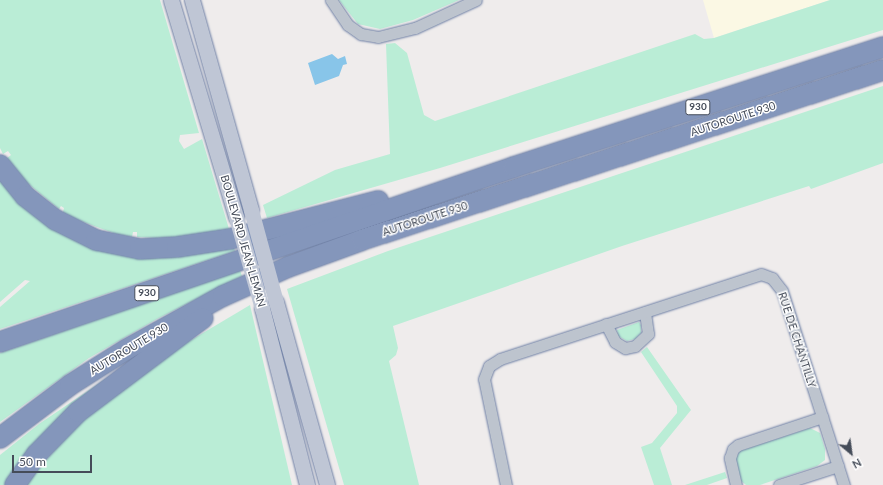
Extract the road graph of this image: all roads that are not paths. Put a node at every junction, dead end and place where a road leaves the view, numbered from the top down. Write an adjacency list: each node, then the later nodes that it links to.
1 (171, 0): 10 (street, BOULEVARD JEAN-LEMAN, bridge)
2 (192, 0): 10 (street, BOULEVARD JEAN-LEMAN, bridge)
3 (331, 0): 4 (street)
4 (476, 0)
5 (883, 46): 8 (highway, AUTOROUTE 930 / 930)
6 (883, 70): 9 (highway, AUTOROUTE 930 / 930)
7 (0, 165): 8 (highway)
8 (514, 166): 13 (highway, AUTOROUTE 930 / 930)
9 (250, 284): 15 (highway, AUTOROUTE 930 / 930); 17 (highway)
10 (269, 305): 18 (street, BOULEVARD JEAN-LEMAN); 19 (street, BOULEVARD JEAN-LEMAN)
11 (645, 312): 12 (street, RUE DE CHANTILLY); 12 (street); 14 (street, RUE DE CHANTILLY)
12 (606, 324): 20 (street, RUE DE CHANTILLY)
13 (0, 342)
14 (822, 417): 16 (street, RUE DE CHANTILLY); 21 (street)
15 (0, 438)
16 (838, 466): 22 (street); 23 (street, RUE DE CHANTILLY)
17 (14, 485)
18 (307, 485)
19 (327, 485)
20 (506, 485)
21 (736, 485)
22 (779, 485)
23 (844, 485)

